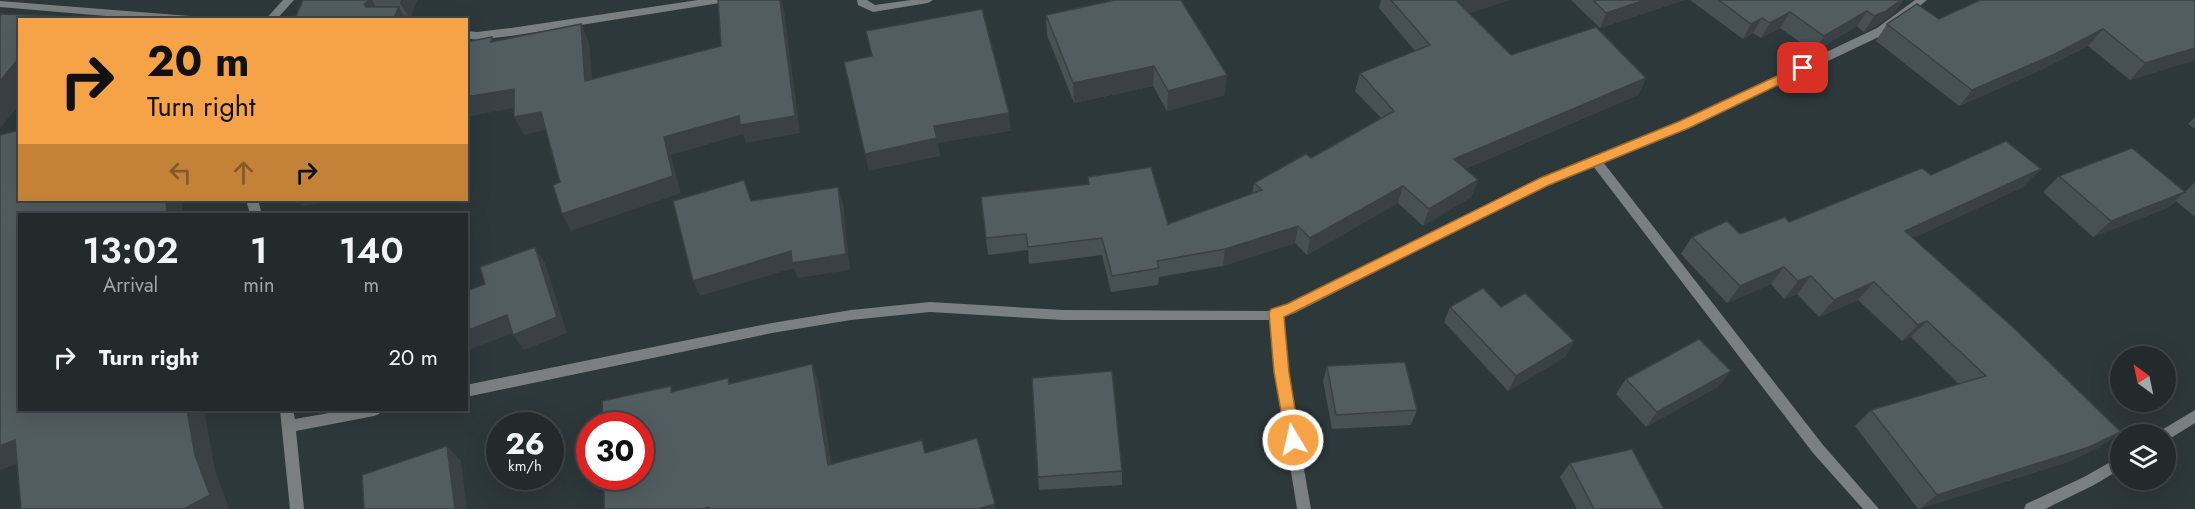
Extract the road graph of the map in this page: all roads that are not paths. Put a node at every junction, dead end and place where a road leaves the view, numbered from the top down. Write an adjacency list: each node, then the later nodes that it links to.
1 (289, 0): 8 (street)
2 (720, 0): 9 (street)
3 (862, 0): 4 (street)
4 (928, 0)
5 (1922, 0): 10 (street)
6 (0, 4): 7 (street)
7 (178, 18)
8 (272, 18)
9 (468, 34)
10 (1595, 160): 11 (street); 21 (street)
11 (1276, 313): 12 (street); 20 (street)
12 (468, 391)
13 (287, 411): 16 (street)
14 (369, 411): 16 (street)
15 (2195, 416): 17 (street)
16 (290, 426): 19 (street)
17 (2176, 428)
18 (2110, 469): 22 (street)
19 (297, 509)
20 (1304, 509)
21 (1872, 509)
22 (2031, 509)

